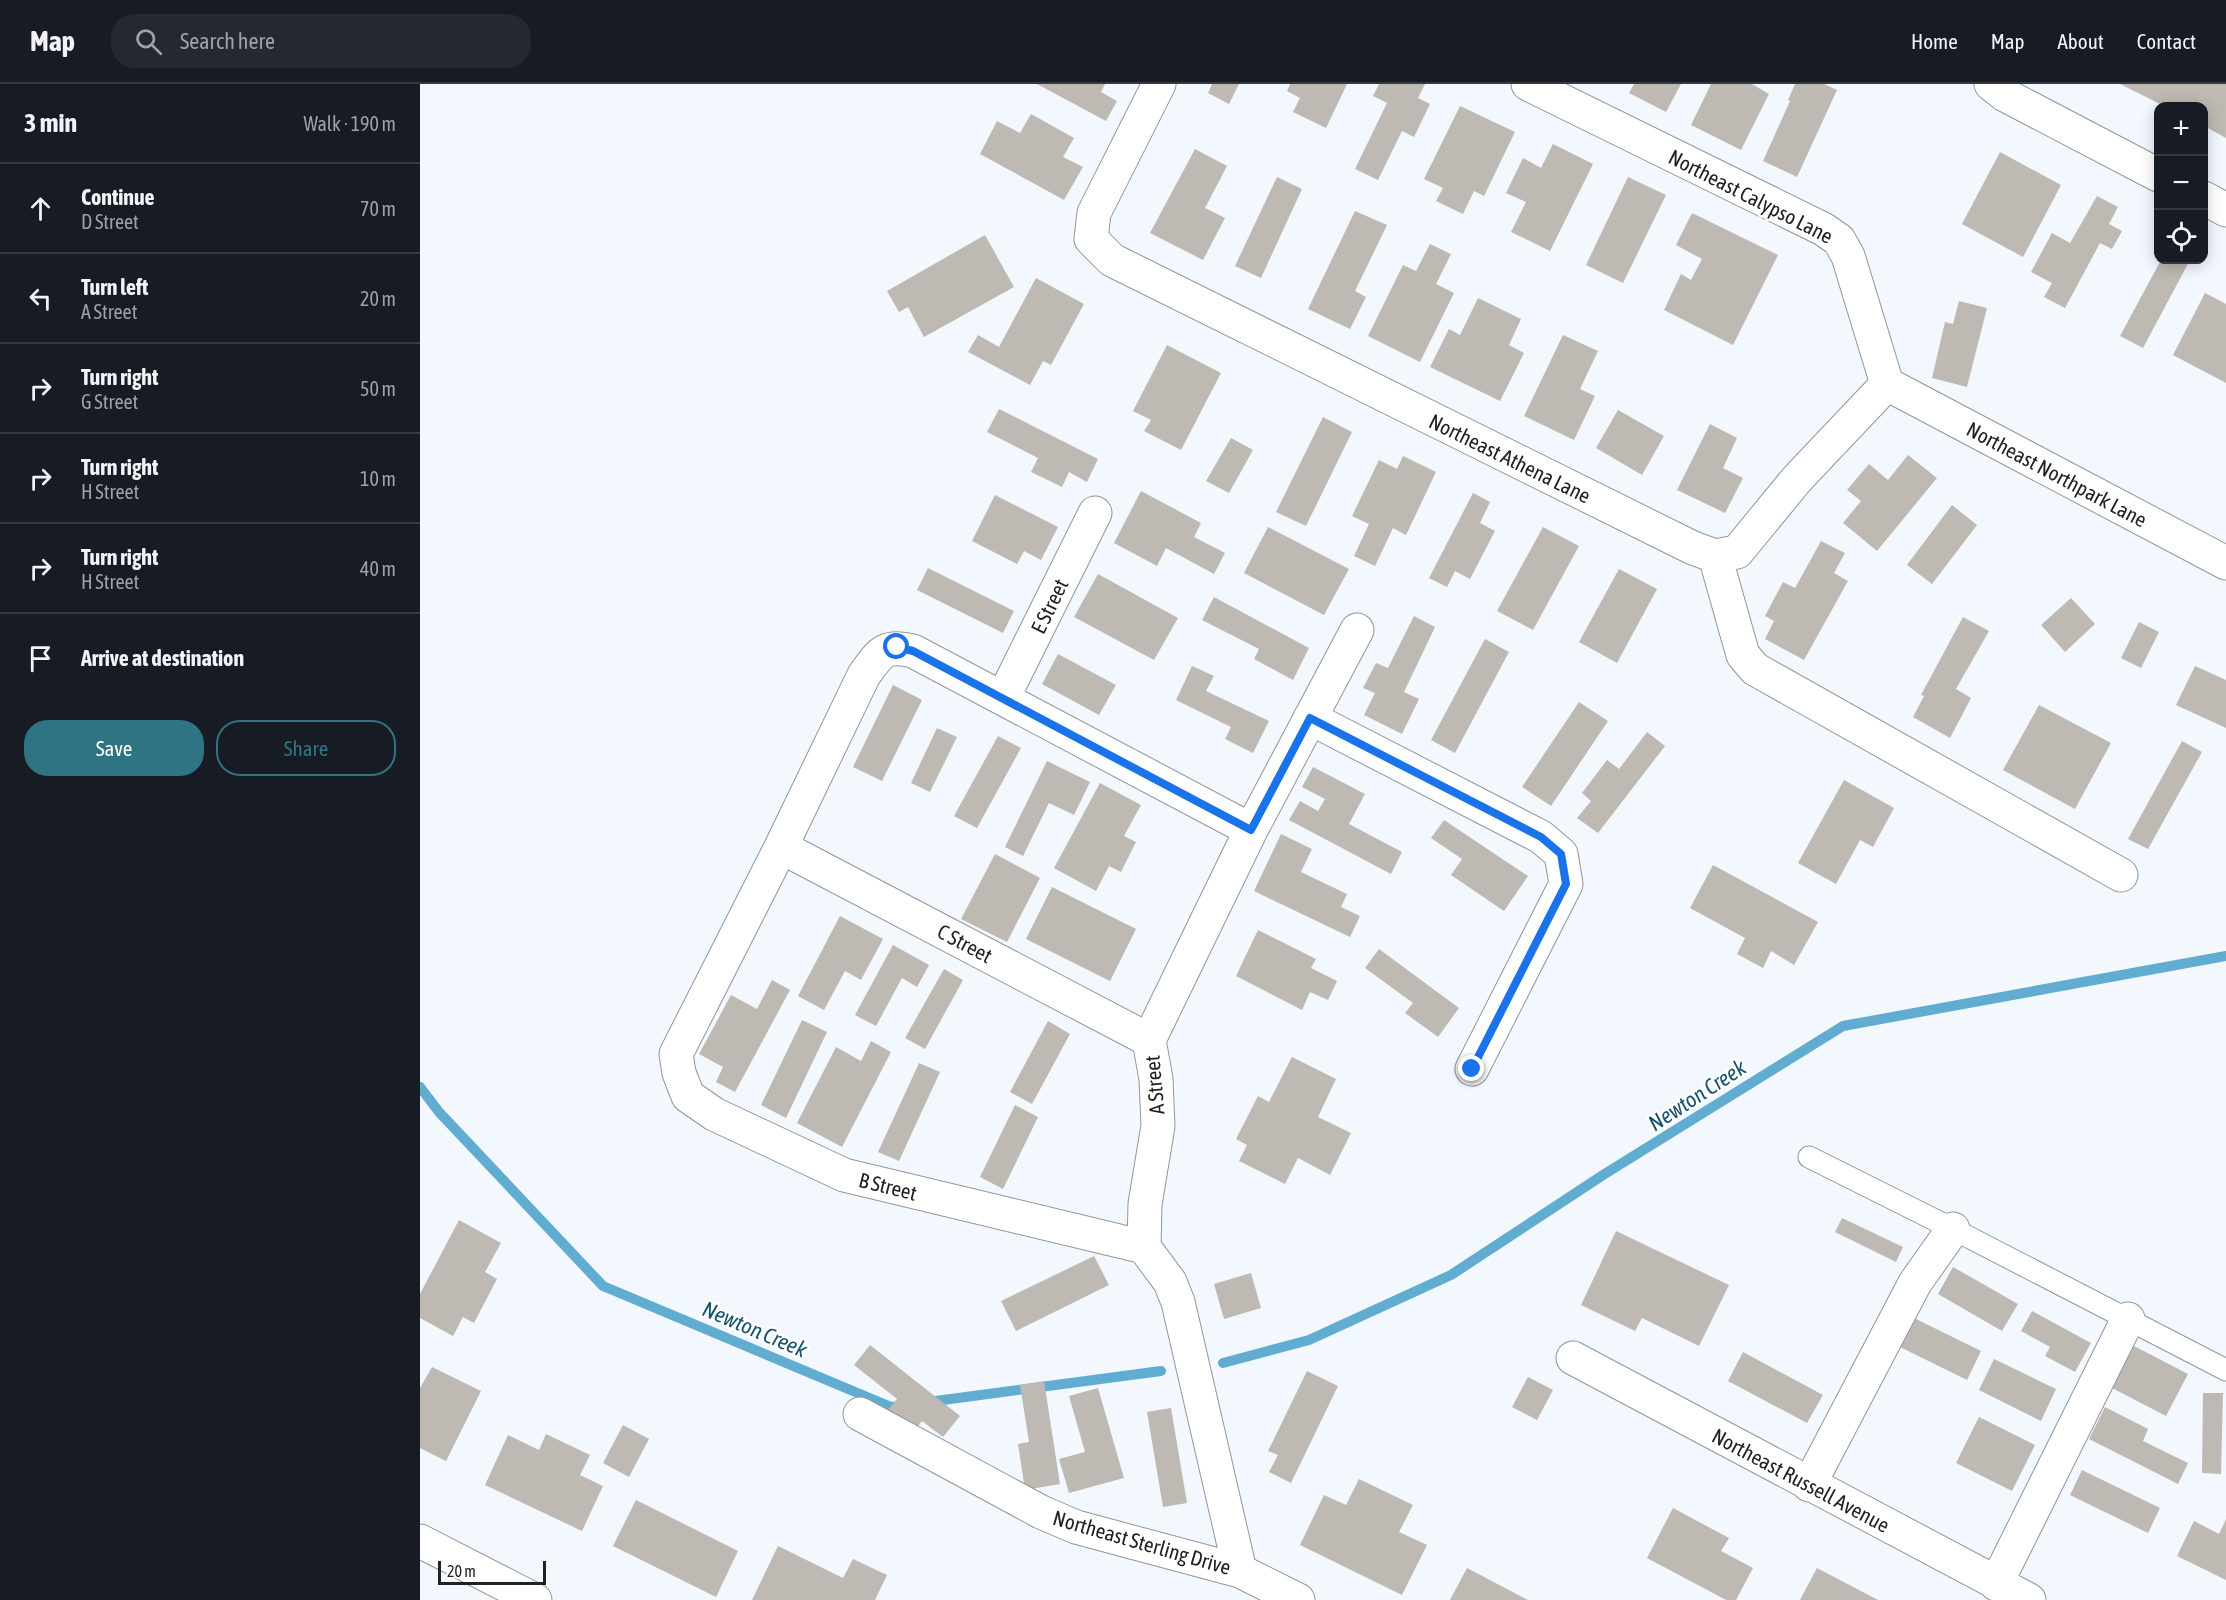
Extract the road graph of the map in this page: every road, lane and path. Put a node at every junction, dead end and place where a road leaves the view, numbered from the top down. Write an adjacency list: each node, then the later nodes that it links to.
1 (1159, 84): 9 (street, Northeast Athena Lane)
2 (1528, 84): 7 (street, Northeast Calypso Lane)
3 (1991, 84): 4 (street)
4 (2154, 173)
5 (2208, 200): 6 (street)
6 (2226, 210)
7 (1887, 384): 9 (street); 10 (street, Northeast Northpark Lane)
8 (1095, 513): 12 (street, E Street)
9 (1716, 556): 16 (street)
10 (2226, 563)
11 (1357, 630): 13 (street, A Street)
12 (1003, 698): 14 (street); 15 (street)
13 (1310, 718): 14 (street, A Street); 18 (street)
14 (1251, 830): 17 (street, A Street)
15 (781, 847): 17 (street, C Street); 21 (street, B Street)
16 (2121, 875)
17 (1149, 1040): 21 (street, A Street)
18 (1472, 1069)
19 (1809, 1158): 20 (lane)
20 (1953, 1229): 22 (lane); 26 (street)
21 (1144, 1247): 28 (street)
22 (2128, 1319): 24 (lane); 29 (street)
23 (1573, 1358): 26 (street, Northeast Russell Avenue)
24 (2226, 1370)
25 (860, 1414): 28 (street, Northeast Sterling Drive)
26 (1809, 1485): 29 (street, Northeast Russell Avenue)
27 (420, 1541): 30 (street)
28 (1240, 1571): 31 (street, Northeast Sterling Drive)
29 (1996, 1584): 32 (street, Northeast Russell Avenue)
30 (535, 1600)
31 (1298, 1600)
32 (2029, 1600)

